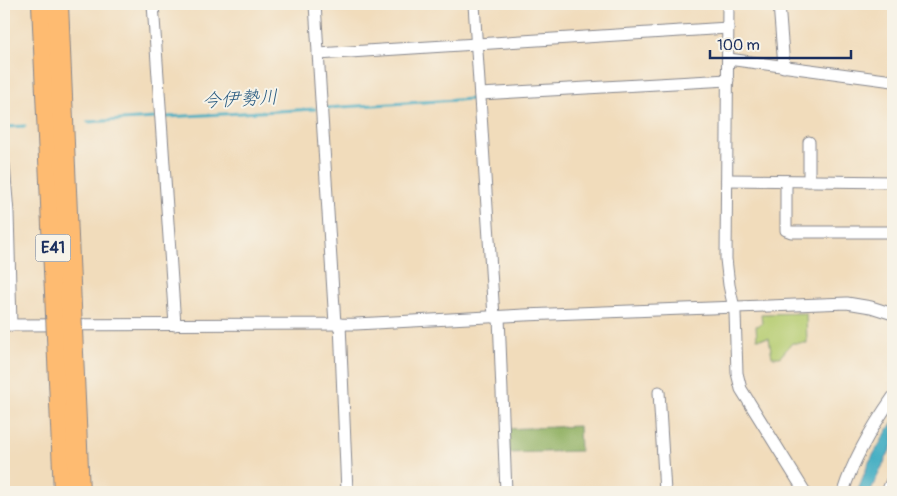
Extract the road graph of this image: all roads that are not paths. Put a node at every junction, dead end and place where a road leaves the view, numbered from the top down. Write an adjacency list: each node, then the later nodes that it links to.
1 (42, 4): 32 (highway, E41, bridge)
2 (58, 4): 33 (highway, E41, bridge)
3 (153, 4): 28 (street)
4 (315, 4): 10 (street)
5 (474, 4): 9 (street)
6 (728, 4): 8 (street)
7 (779, 4): 12 (street)
8 (728, 28): 9 (street); 11 (street)
9 (477, 43): 10 (street); 15 (street)
10 (318, 54): 26 (street)
11 (728, 59): 12 (street); 13 (street)
12 (784, 67): 14 (street)
13 (728, 80): 15 (street); 18 (street)
14 (893, 81)
15 (480, 94): 25 (street)
16 (809, 142): 20 (street)
17 (4, 166): 27 (street)
18 (727, 180): 19 (street); 23 (street)
19 (786, 181): 20 (street); 22 (street)
20 (809, 181): 21 (street)
21 (893, 182)
22 (893, 232)
23 (734, 308): 24 (street); 25 (street); 37 (street)
24 (893, 314)
25 (497, 317): 26 (street); 35 (street)
26 (338, 324): 28 (street); 34 (street)
27 (7, 325): 28 (street)
28 (176, 325)
29 (659, 392): 36 (street)
30 (893, 397): 38 (street)
31 (893, 478): 39 (street)
32 (64, 492)
33 (79, 492)
34 (347, 492)
35 (506, 492)
36 (666, 492)
37 (805, 492)
38 (843, 492)
39 (887, 492)

